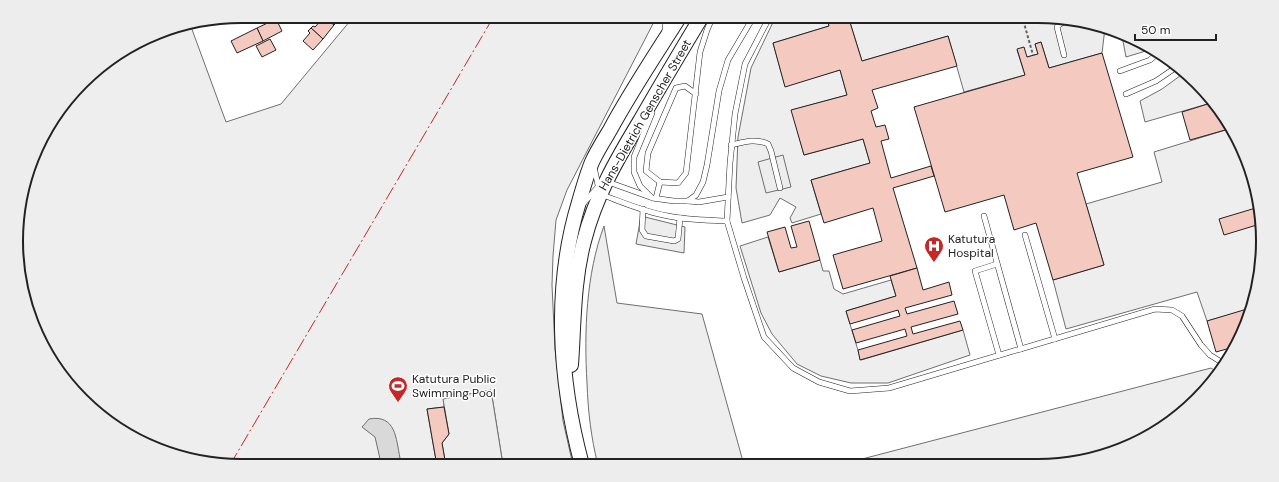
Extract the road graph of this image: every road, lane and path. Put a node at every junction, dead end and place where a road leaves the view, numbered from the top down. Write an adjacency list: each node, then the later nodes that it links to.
1 (666, 23): 9 (lane)
2 (676, 23): 9 (street, Hans-Dietrich Genscher Street)
3 (698, 23): 15 (street, Hans-Dietrich Genscher Street)
4 (710, 23): 16 (lane)
5 (750, 23): 25 (lane)
6 (766, 23): 18 (lane)
7 (1024, 23): 10 (path)
8 (1060, 24): 11 (lane)
9 (661, 46): 19 (street, Hans-Dietrich Genscher Street)
10 (1033, 55)
11 (1064, 55)
12 (1154, 57): 14 (lane)
13 (1173, 70): 17 (lane)
14 (1120, 71)
15 (667, 75): 21 (street, Hans-Dietrich Genscher Street); 24 (lane)
16 (696, 94): 20 (lane); 20 (lane)
17 (1126, 94)
18 (731, 145): 22 (lane); 23 (lane)
19 (593, 161): 21 (lane); 27 (street, Hans-Dietrich Genscher Street)
20 (660, 182): 24 (lane)
21 (601, 187): 24 (lane); 26 (lane); 27 (lane); 37 (street, Hans-Dietrich Genscher Street)
22 (780, 188)
23 (728, 197): 25 (lane); 30 (lane)
24 (654, 198): 25 (lane)
25 (688, 201)
26 (643, 210): 29 (lane); 29 (lane)
27 (575, 214): 37 (street, Hans-Dietrich Genscher Street)
28 (984, 216): 32 (lane)
29 (680, 218): 30 (lane)
30 (727, 221): 35 (lane)
31 (1025, 235): 33 (lane)
32 (997, 264): 34 (lane); 35 (lane)
33 (1055, 339): 34 (lane); 36 (lane)
34 (1021, 349): 35 (lane)
35 (999, 355)
36 (1220, 361)
37 (569, 405): 38 (street, Hans-Dietrich Genscher Street)
38 (581, 459)

